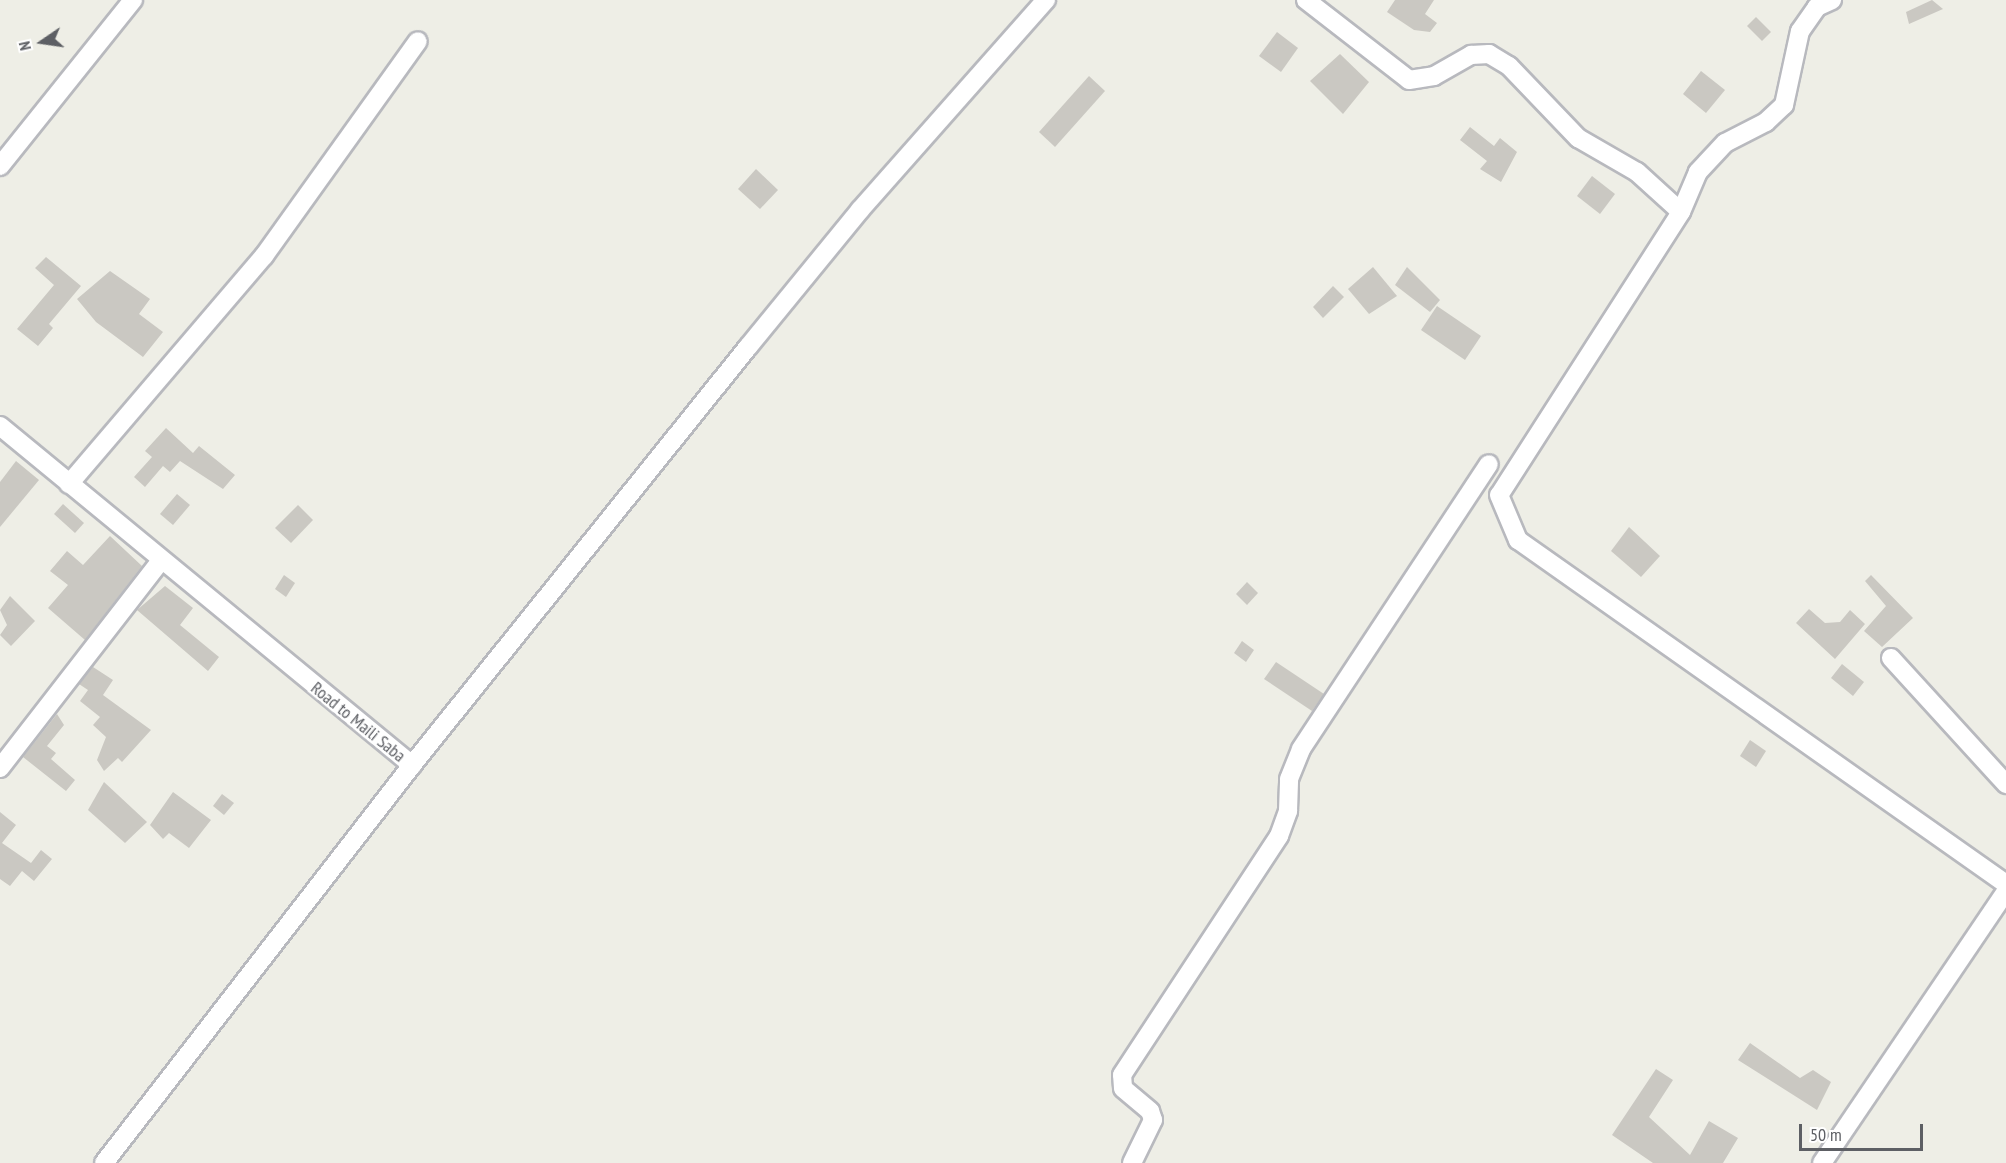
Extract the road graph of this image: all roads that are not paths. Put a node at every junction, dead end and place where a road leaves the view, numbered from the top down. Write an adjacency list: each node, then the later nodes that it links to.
1 (133, 0): 6 (street)
2 (1046, 0): 13 (street)
3 (1306, 0): 7 (street)
4 (1832, 0): 7 (street)
5 (418, 41): 10 (street)
6 (0, 166)
7 (1681, 212): 16 (street)
8 (0, 426): 10 (street, Road to Maili Saba)
9 (1489, 464): 19 (street)
10 (69, 484): 11 (street, Road to Maili Saba)
11 (160, 562): 13 (street, Road to Maili Saba); 14 (street)
12 (1891, 658): 15 (street)
13 (412, 765): 18 (street, Road to Maili Saba)
14 (0, 768)
15 (2006, 784)
16 (2006, 884)
17 (2006, 891): 20 (street)
18 (104, 1163)
19 (1132, 1163)
20 (1822, 1163)

